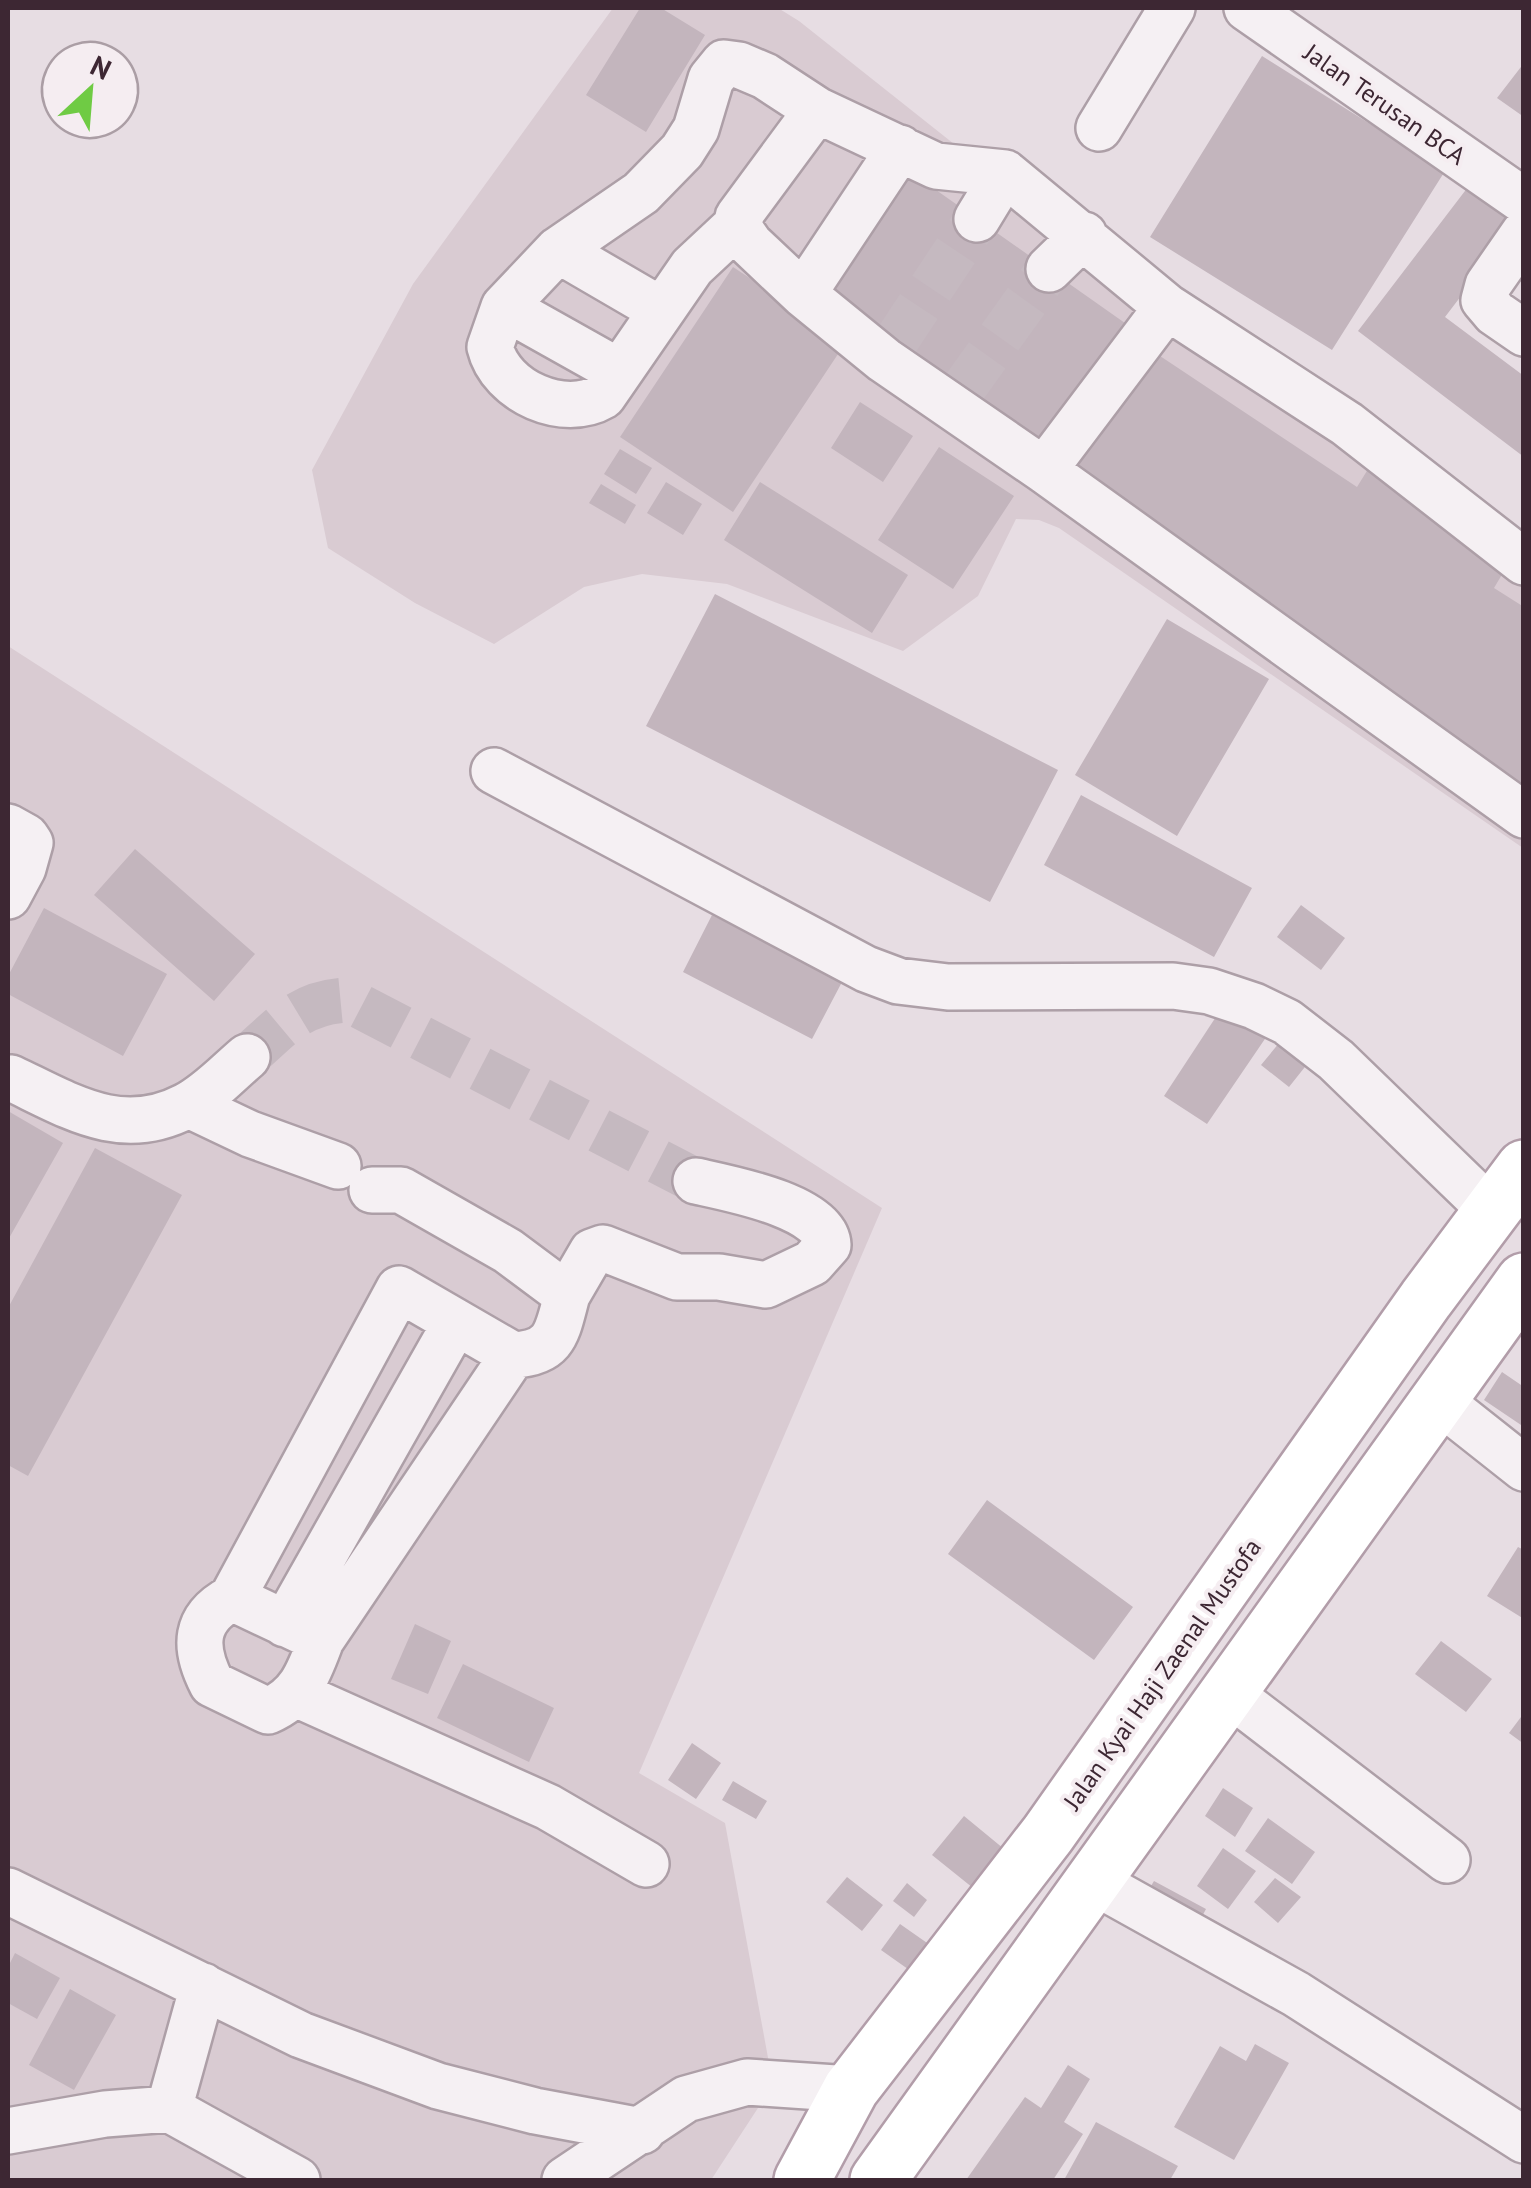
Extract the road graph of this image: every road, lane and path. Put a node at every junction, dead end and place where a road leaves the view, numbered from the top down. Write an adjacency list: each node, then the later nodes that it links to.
1 (1172, 8): 4 (street)
2 (1247, 8): 7 (street, Jalan Terusan BCA)
3 (817, 110): 5 (street); 9 (street); 12 (street)
4 (1099, 128)
5 (900, 148): 6 (street); 14 (street)
6 (1005, 173): 8 (street); 11 (street)
7 (1524, 202)
8 (976, 219)
9 (737, 225): 14 (street); 17 (street)
10 (1524, 233): 18 (street)
11 (1084, 235): 13 (street); 15 (street)
12 (558, 250): 16 (street); 17 (street)
13 (1049, 269)
14 (803, 294): 20 (street)
15 (1167, 307): 20 (street); 21 (street)
16 (504, 308): 19 (street); 19 (street)
17 (661, 310): 19 (street)
18 (1524, 333)
19 (618, 372)
20 (1044, 470): 23 (street)
21 (1524, 562)
22 (494, 771): 30 (street)
23 (1524, 815)
24 (8, 827): 25 (street)
25 (8, 896)
26 (247, 1057): 28 (street)
27 (9, 1079): 28 (street)
28 (189, 1104): 32 (street)
29 (696, 1181): 32 (street)
30 (1508, 1190): 36 (main road, Jalan Kyai Haji Zaenal Mustofa)
31 (1524, 1281): 35 (main road)
32 (566, 1295): 34 (street)
33 (456, 1322): 34 (street); 39 (street); 40 (street)
34 (513, 1354): 40 (street)
35 (1438, 1400): 37 (main road); 38 (street)
36 (1346, 1414): 37 (main road); 48 (main road, Jalan Kyai Haji Zaenal Mustofa)
37 (1398, 1454): 41 (main road)
38 (1524, 1468)
39 (232, 1598): 40 (street); 42 (street)
40 (303, 1632): 42 (street)
41 (1226, 1692): 43 (street); 45 (main road)
42 (296, 1694): 44 (street)
43 (1448, 1860)
44 (646, 1864)
45 (1091, 1880): 49 (main road); 54 (street)
46 (8, 1892): 47 (street)
47 (202, 1986): 51 (street); 53 (street)
48 (901, 2029): 49 (main road); 50 (main road, Jalan Kyai Haji Zaenal Mustofa)
49 (948, 2080): 58 (main road)
50 (851, 2089): 53 (street); 57 (main road, Jalan Kyai Haji Zaenal Mustofa)
51 (169, 2110): 52 (street); 55 (street)
52 (8, 2131)
53 (642, 2132): 56 (street)
54 (1524, 2140)
55 (298, 2180)
56 (565, 2180)
57 (802, 2180)
58 (878, 2180)

